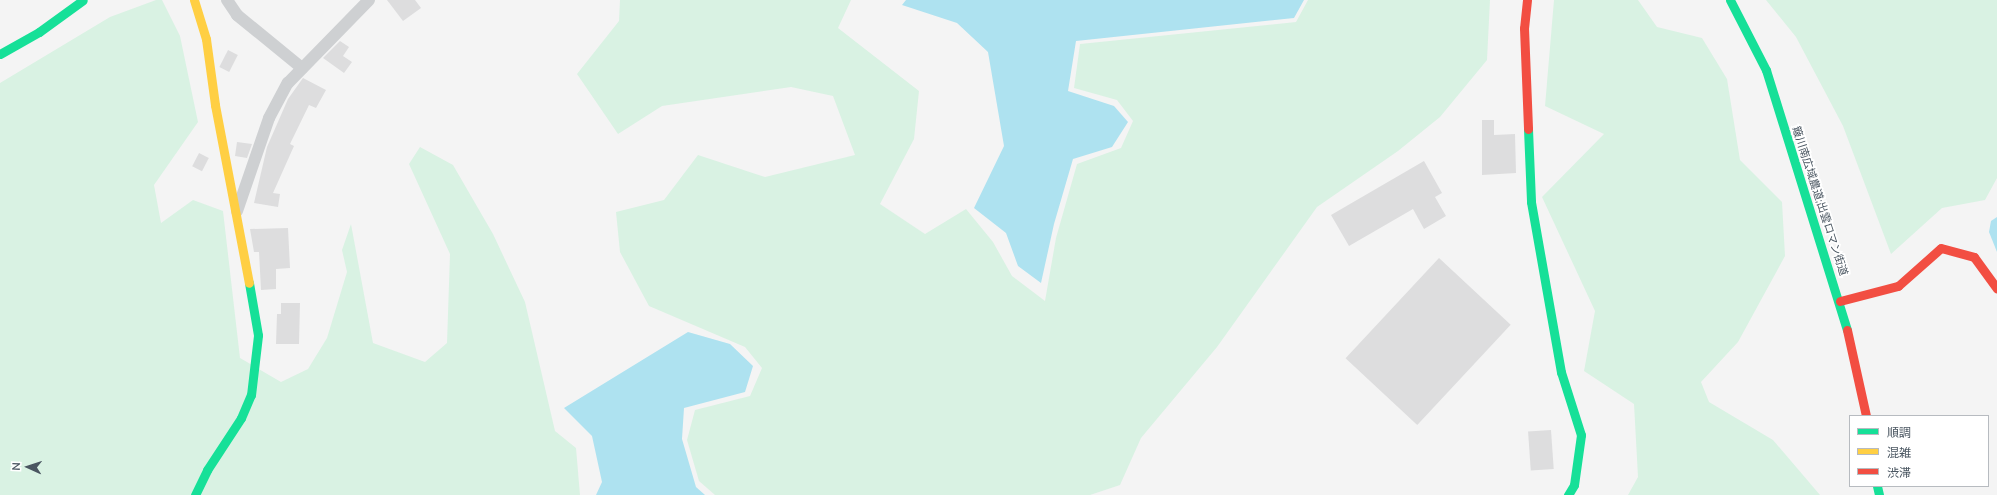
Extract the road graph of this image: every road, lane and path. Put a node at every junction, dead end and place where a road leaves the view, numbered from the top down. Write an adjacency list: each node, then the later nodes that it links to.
1 (83, 0): 7 (street)
2 (194, 0): 9 (street)
3 (227, 0): 8 (street)
4 (369, 0): 8 (street)
5 (1527, 0): 14 (street)
6 (1730, 0): 11 (street, 簸川南広域農道;出雲ロマン街道)
7 (0, 54)
8 (302, 68): 9 (street)
9 (237, 211): 13 (street)
10 (1997, 289): 11 (street)
11 (1840, 301): 12 (street, 簸川南広域農道;出雲ロマン街道)
12 (1866, 415)
13 (195, 495)
14 (1568, 495)

